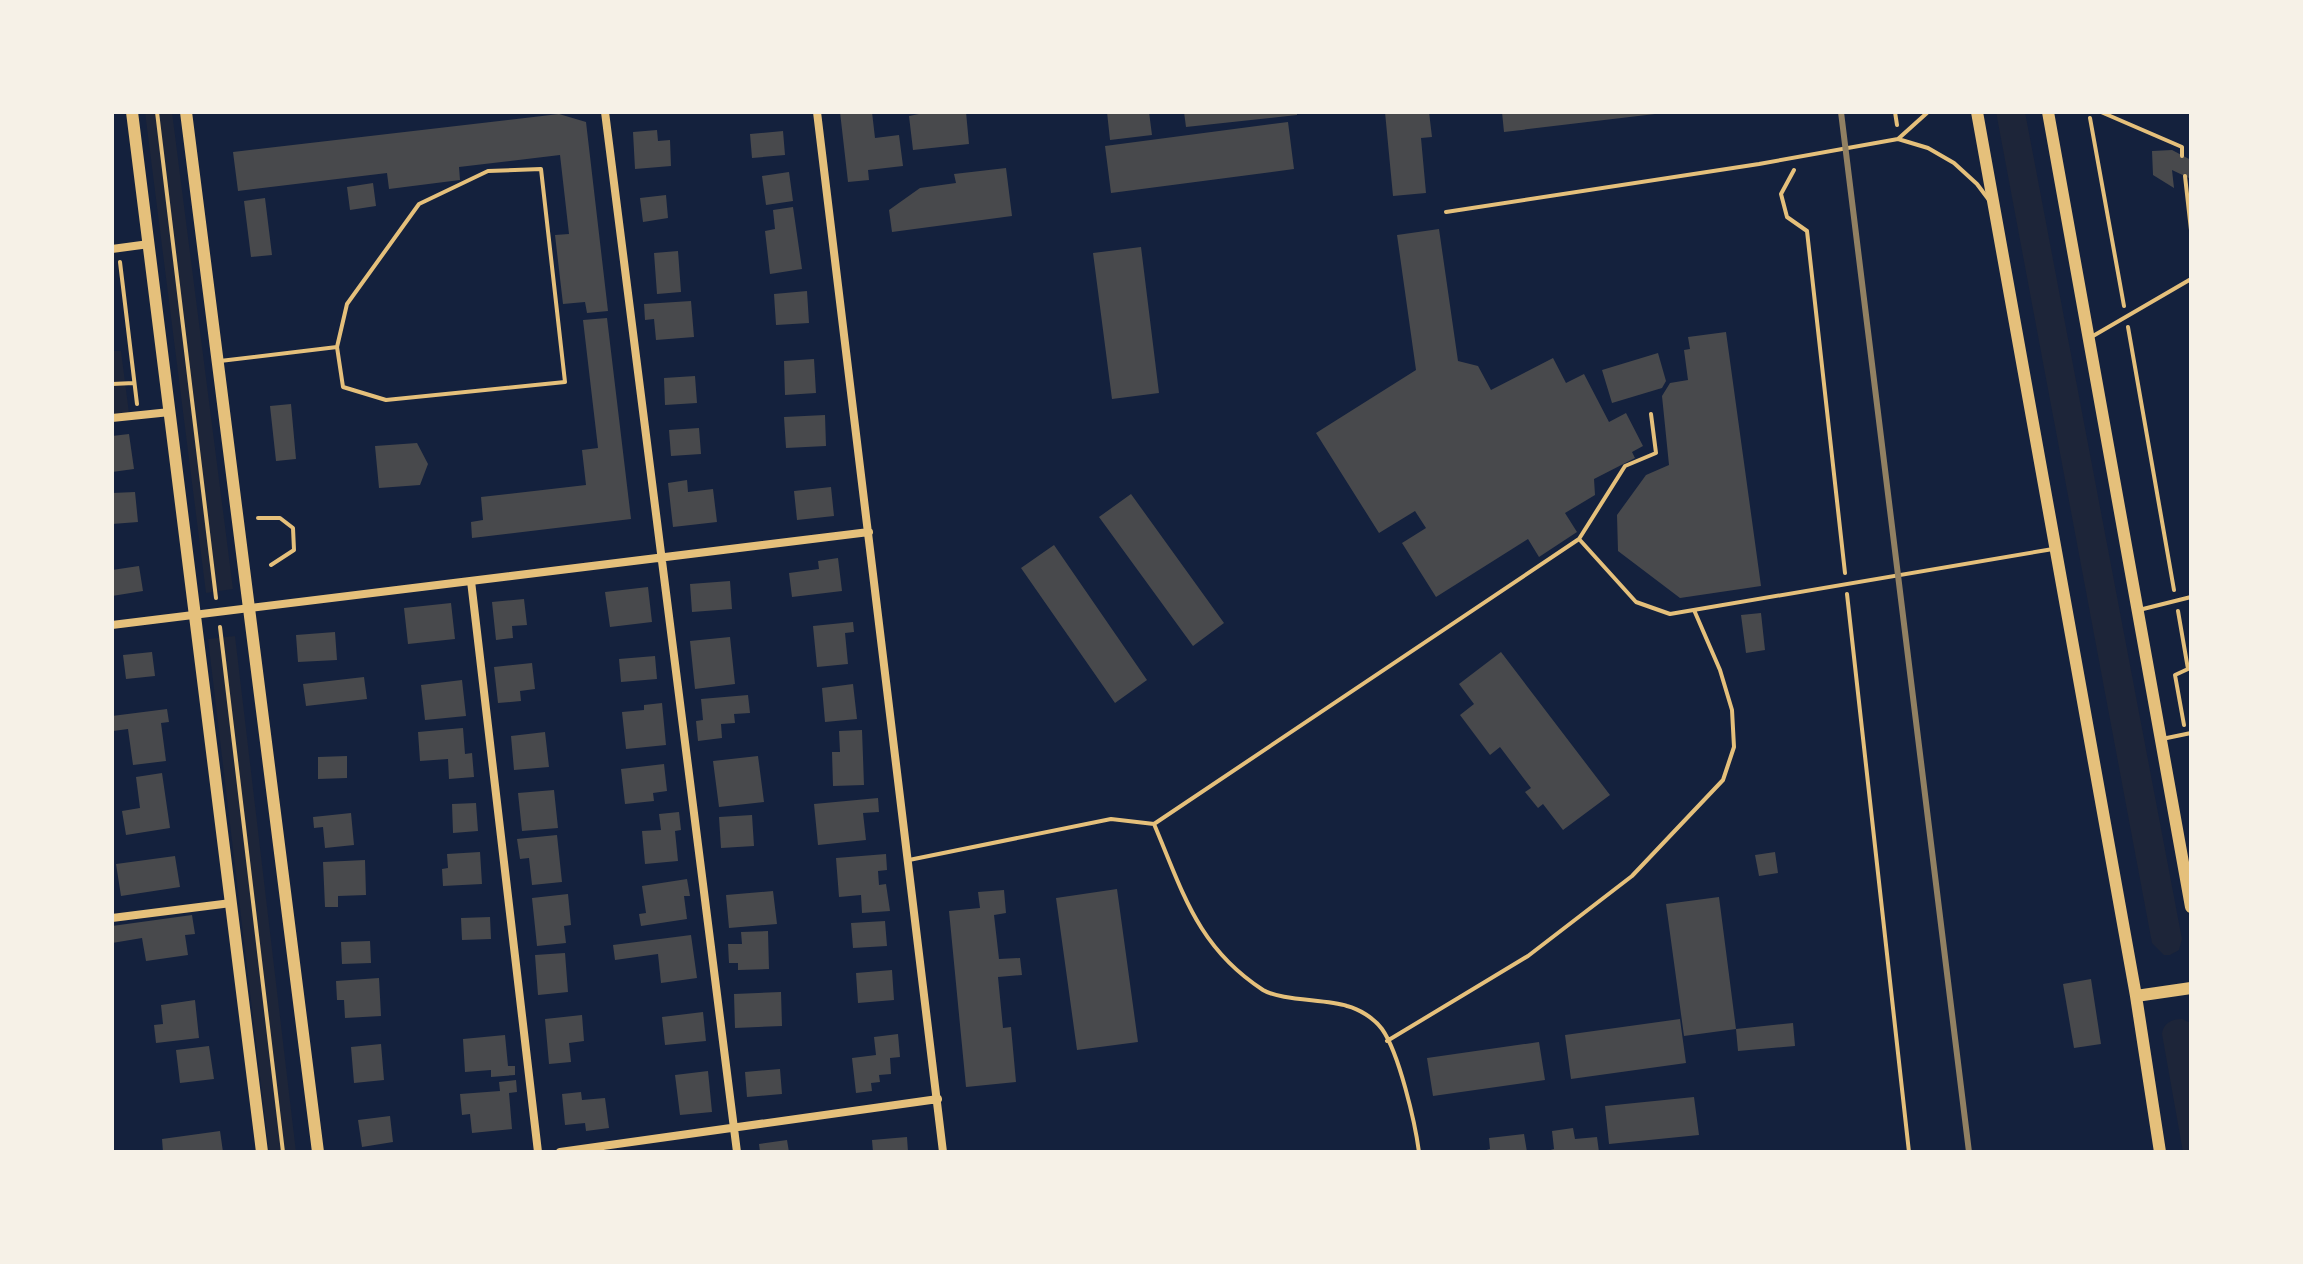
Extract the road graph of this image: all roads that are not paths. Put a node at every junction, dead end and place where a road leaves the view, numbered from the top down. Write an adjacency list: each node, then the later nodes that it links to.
1 (132, 112): 15 (main road)
2 (186, 112): 20 (main road)
3 (605, 112): 27 (street)
4 (817, 112): 24 (street)
5 (1928, 112): 9 (lane)
6 (1977, 112): 12 (main road)
7 (2048, 112): 18 (main road)
8 (2101, 112): 10 (lane)
9 (1898, 139): 12 (lane); 13 (lane)
10 (2182, 156)
11 (2185, 176): 14 (lane)
12 (1995, 209): 26 (main road)
13 (1446, 212)
14 (2191, 230)
15 (149, 244): 16 (street); 21 (main road)
16 (115, 248)
17 (2191, 279): 18 (lane)
18 (2087, 339): 32 (main road)
19 (337, 347): 19 (lane); 20 (lane)
20 (218, 361): 30 (main road)
21 (170, 412): 23 (street); 33 (main road)
22 (1651, 414): 25 (lane)
23 (112, 418)
24 (869, 532): 27 (street); 38 (street)
25 (1579, 539): 31 (lane); 37 (lane)
26 (2055, 549): 31 (lane); 43 (main road)
27 (662, 558): 28 (street); 46 (street)
28 (471, 581): 30 (street); 49 (street)
29 (2191, 597): 32 (lane)
30 (248, 608): 33 (street); 48 (main road)
31 (1694, 610): 44 (lane)
32 (2136, 611): 36 (main road)
33 (195, 615): 34 (street); 39 (main road)
34 (112, 625)
35 (2188, 734): 36 (lane)
36 (2160, 739): 40 (main road)
37 (1154, 824): 38 (lane); 44 (lane)
38 (909, 860): 45 (street)
39 (231, 903): 41 (street); 47 (main road)
40 (2191, 907)
41 (112, 918)
42 (2191, 988): 43 (main road)
43 (2136, 996): 54 (main road)
44 (1387, 1041): 53 (lane)
45 (938, 1099): 46 (street); 52 (street)
46 (734, 1128): 50 (street); 51 (street)
47 (262, 1152)
48 (318, 1152)
49 (538, 1152)
50 (560, 1152)
51 (737, 1152)
52 (943, 1152)
53 (1419, 1152)
54 (2160, 1152)

